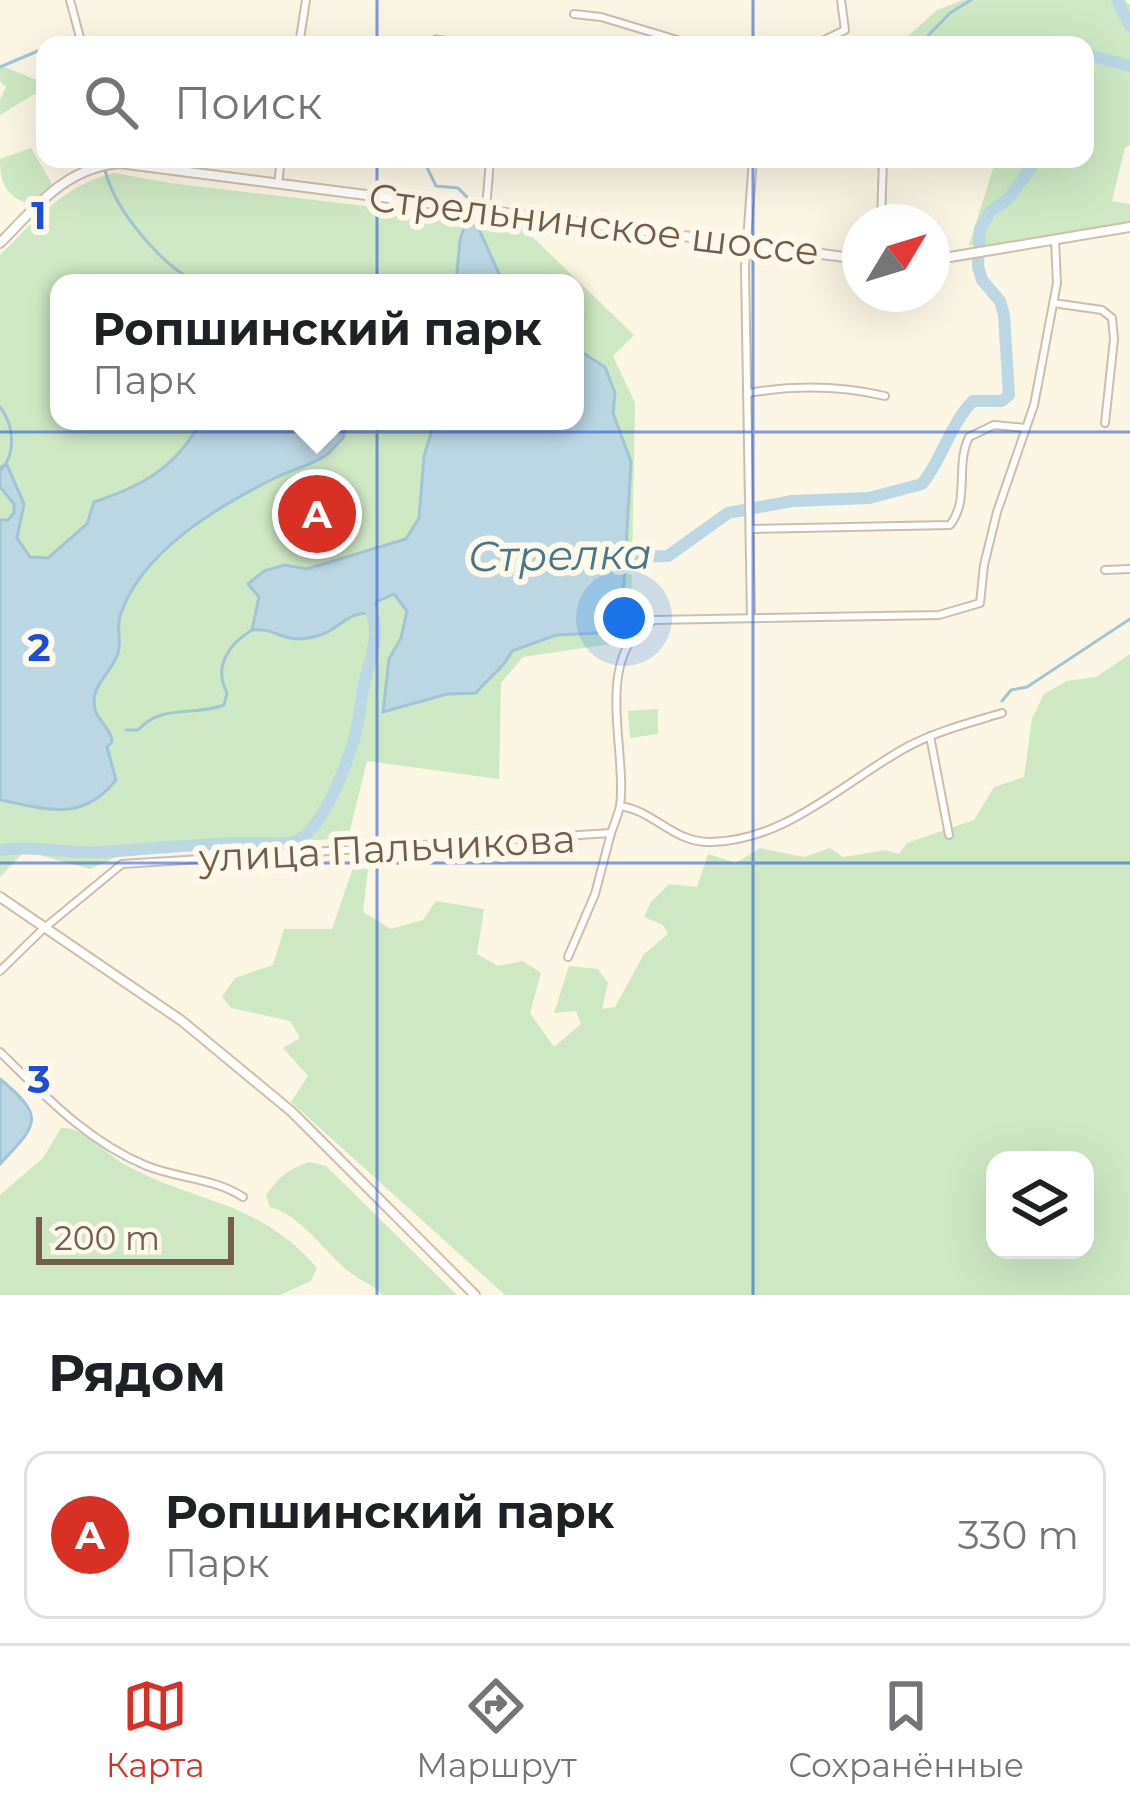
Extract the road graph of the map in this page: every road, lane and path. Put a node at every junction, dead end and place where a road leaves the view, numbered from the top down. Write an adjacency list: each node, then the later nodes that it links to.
1 (70, 0): 5 (street)
2 (307, 0): 6 (street)
3 (842, 0): 8 (street)
4 (574, 14): 7 (street)
5 (80, 36)
6 (301, 36)
7 (665, 36)
8 (831, 36)
9 (79, 168): 20 (main road, Стрельнинское шоссе)
10 (170, 168): 15 (main road, Стрельнинское шоссе)
11 (280, 168): 15 (street)
12 (489, 168): 17 (street)
13 (752, 168): 21 (street)
14 (883, 168): 16 (street)
15 (278, 184): 17 (main road, Стрельнинское шоссе)
16 (882, 204)
17 (486, 210): 21 (main road, Стрельнинское шоссе)
18 (1130, 227): 19 (main road)
19 (1055, 240): 23 (main road); 24 (street)
20 (0, 243)
21 (746, 244): 22 (main road, Стрельнинское шоссе); 25 (street)
22 (842, 257)
23 (950, 258)
24 (1053, 303): 27 (street); 28 (street)
25 (748, 393): 26 (street); 29 (street)
26 (885, 396)
27 (1105, 423)
28 (1026, 428): 29 (street); 32 (street)
29 (751, 526): 32 (street)
30 (1105, 569): 31 (street)
31 (1130, 569)
32 (752, 618): 35 (street, улица Пальчикова)
33 (1002, 713): 34 (street)
34 (930, 736): 35 (street); 37 (street)
35 (620, 806): 36 (street, улица Пальчикова)
36 (611, 833): 39 (street, улица Пальчикова); 40 (street)
37 (949, 835)
38 (0, 897): 39 (main road)
39 (43, 929): 41 (street, улица Пальчикова); 44 (main road)
40 (568, 958)
41 (0, 971)
42 (0, 1052): 43 (street)
43 (243, 1197)
44 (475, 1295)

